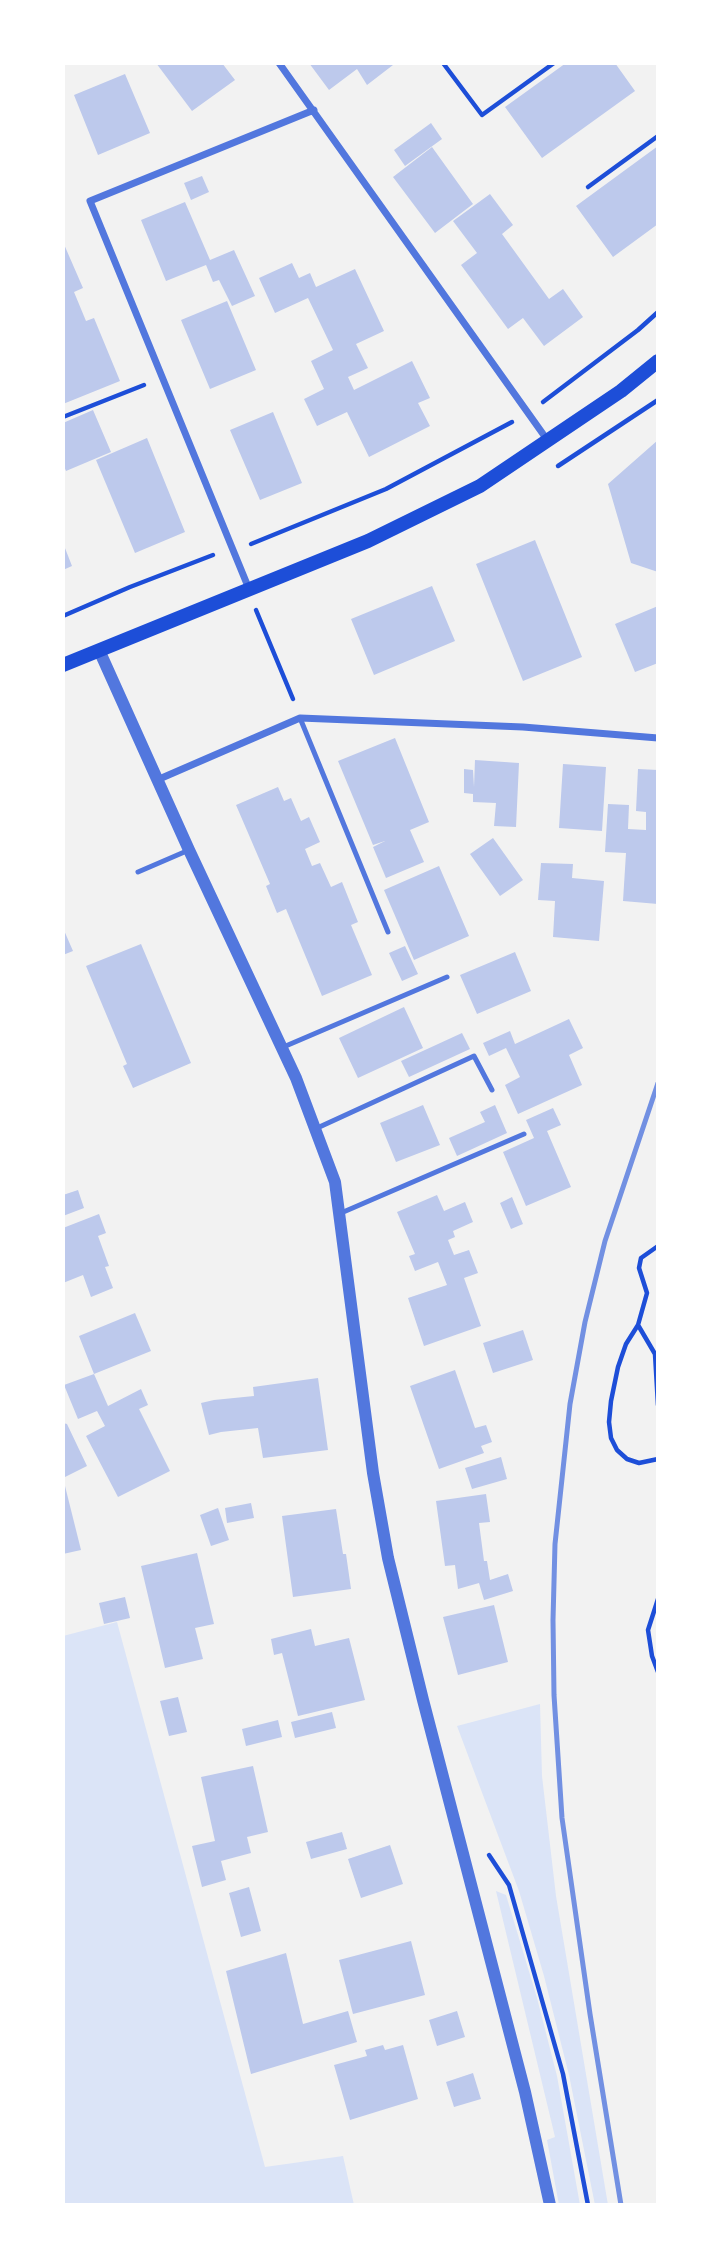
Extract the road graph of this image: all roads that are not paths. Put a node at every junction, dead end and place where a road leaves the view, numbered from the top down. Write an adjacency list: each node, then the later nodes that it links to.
1 (279, 63): 2 (street)
2 (314, 110): 4 (street); 5 (street)
3 (658, 361): 4 (main road)
4 (548, 442): 5 (main road)
5 (250, 589): 6 (main road)
6 (99, 650): 7 (main road); 10 (street)
7 (63, 665)
8 (300, 718): 9 (street); 10 (street); 13 (lane)
9 (658, 738)
10 (157, 780): 11 (street)
11 (189, 850): 12 (lane); 15 (street)
12 (138, 872)
13 (388, 932)
14 (447, 977): 15 (lane)
15 (281, 1048): 17 (street)
16 (492, 1090): 17 (lane)
17 (315, 1129): 19 (street)
18 (524, 1134): 19 (lane)
19 (339, 1214): 20 (street)
20 (550, 2205)

